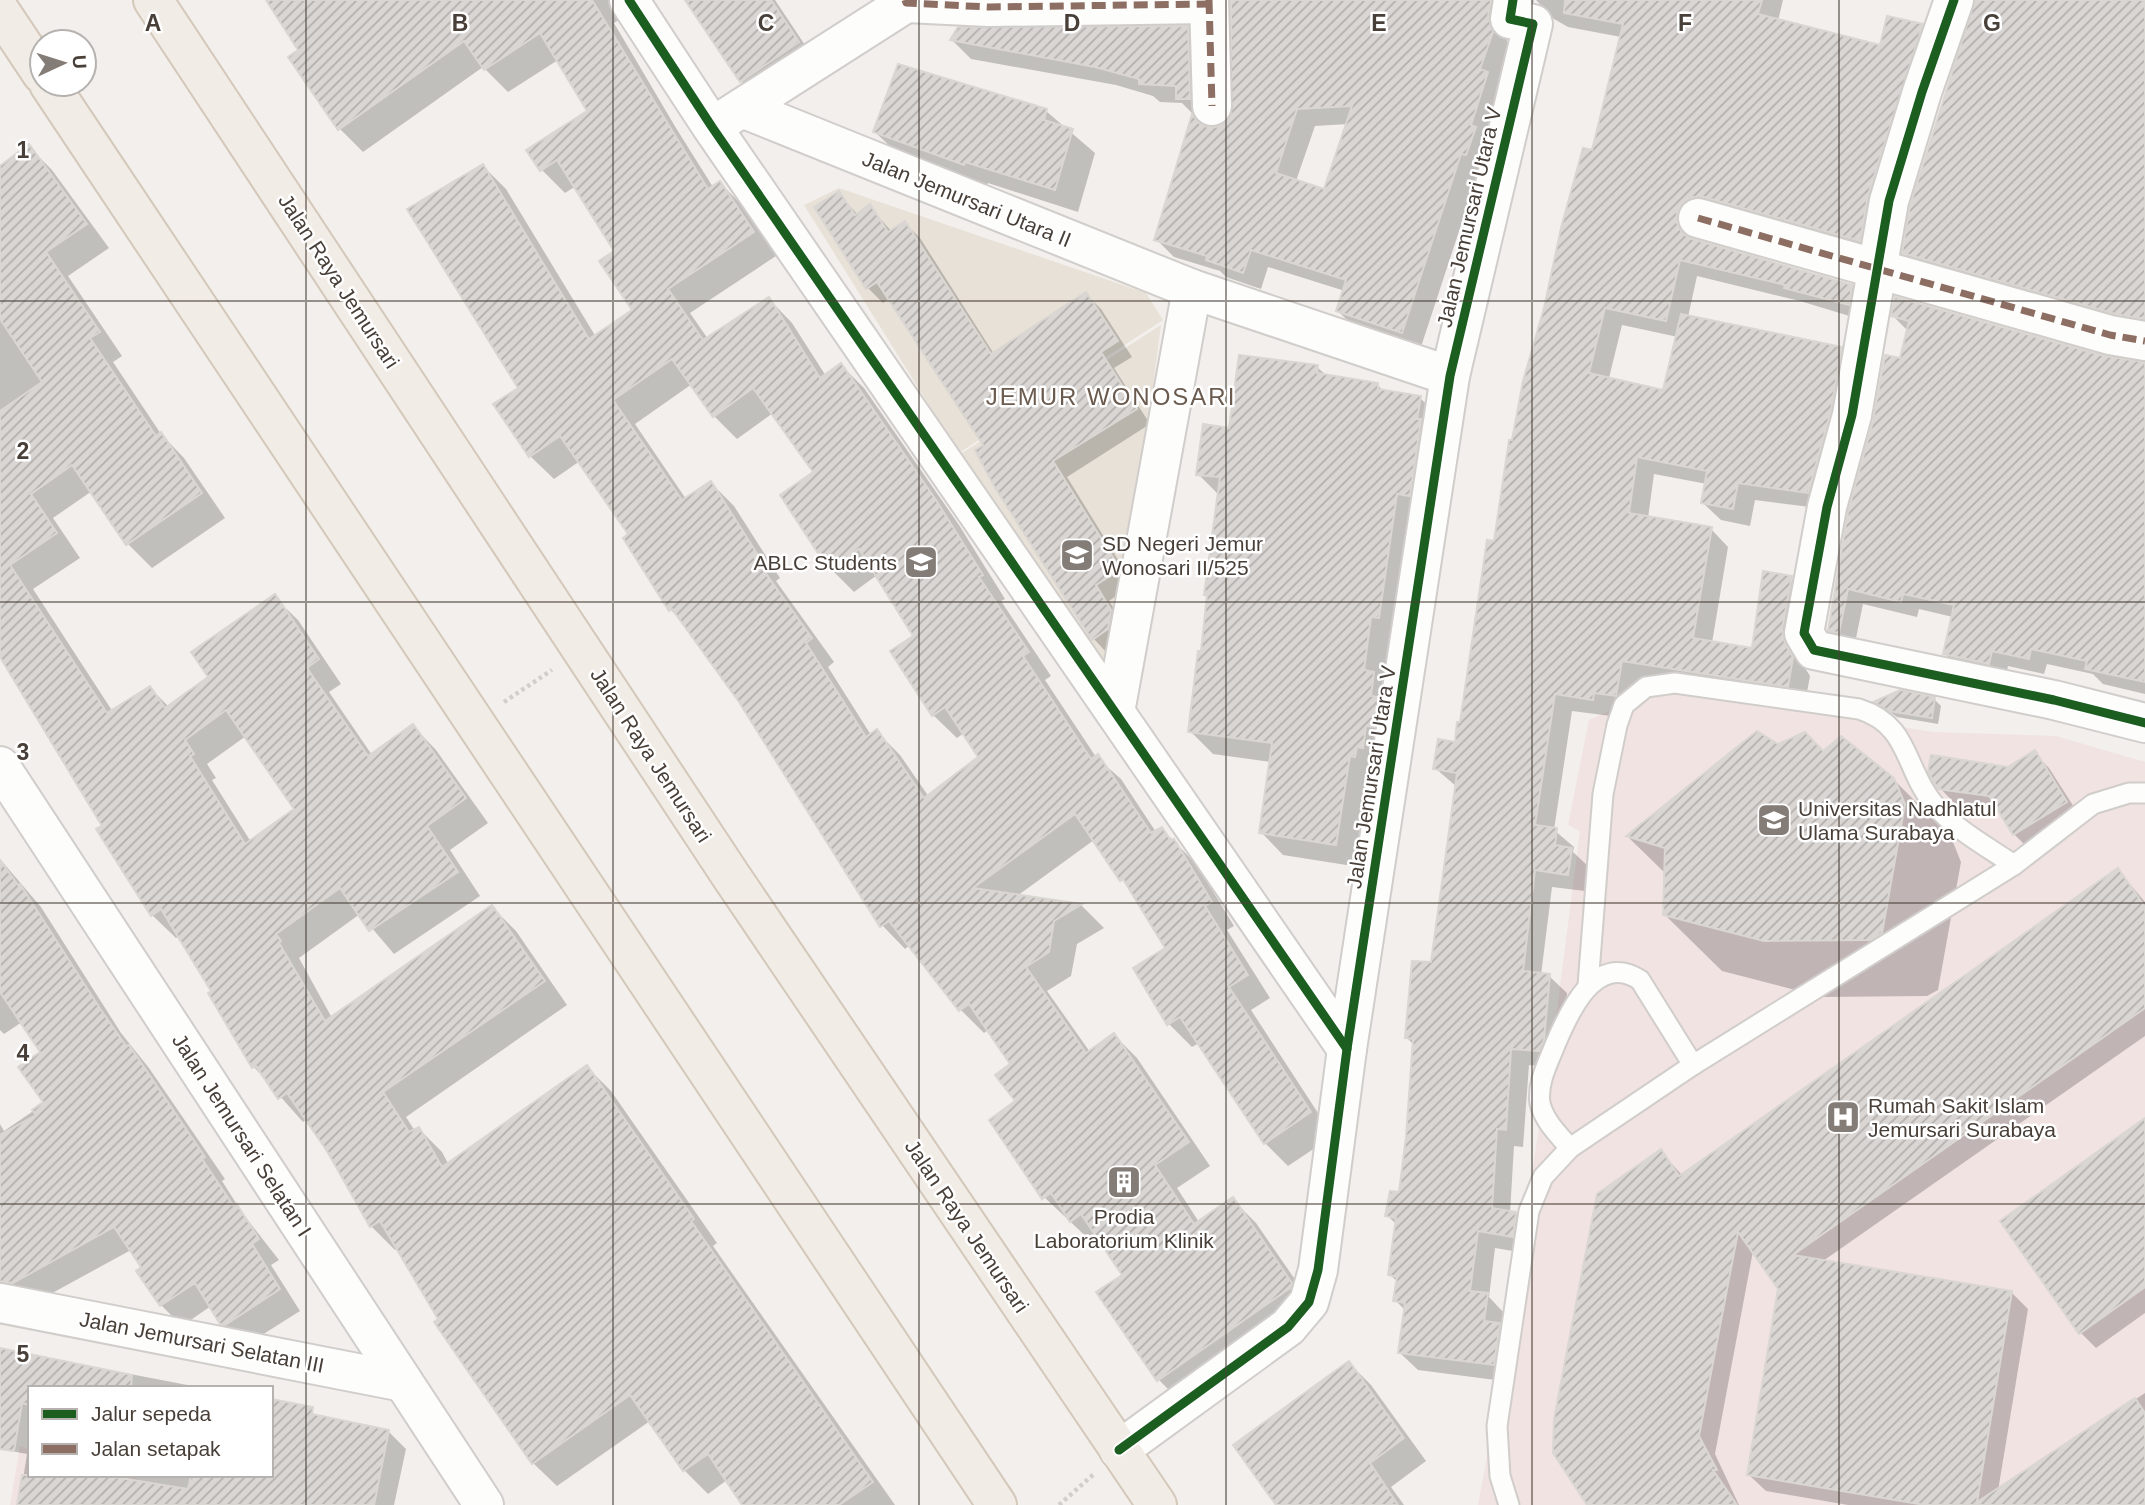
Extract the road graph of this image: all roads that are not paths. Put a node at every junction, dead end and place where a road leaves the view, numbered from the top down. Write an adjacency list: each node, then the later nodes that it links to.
1 (153, 0): 28 (main road, Jalan Raya Jemursari)
2 (629, 0): 11 (street)
3 (1954, 0): 13 (street)
4 (906, 2): 5 (street); 11 (street)
5 (1209, 2): 10 (street)
6 (0, 11): 8 (main road)
7 (1523, 12): 16 (street, Jalan Jemursari Utara V)
8 (28, 53)
9 (58, 98): 30 (main road)
10 (1212, 106)
11 (727, 118): 14 (street, Jalan Jemursari Utara II); 17 (street)
12 (1698, 218): 13 (street)
13 (1878, 271): 15 (street); 18 (street)
14 (1192, 289): 16 (street, Jalan Jemursari Utara II); 17 (street)
15 (2145, 341)
16 (1450, 376): 23 (street, Jalan Jemursari Utara V)
17 (1115, 712): 23 (street)
18 (2145, 723)
19 (0, 766): 27 (street, Jalan Jemursari Selatan I)
20 (2145, 793): 21 (lane)
21 (2014, 865): 22 (lane); 24 (lane)
22 (1588, 985): 24 (lane); 25 (lane)
23 (1347, 1049): 28 (street, Jalan Jemursari Utara V)
24 (1693, 1065): 25 (lane)
25 (1570, 1147): 32 (lane)
26 (0, 1303): 27 (street, Jalan Jemursari Selatan III)
27 (404, 1382): 29 (street, Jalan Jemursari Selatan I)
28 (1110, 1459): 31 (main road, Jalan Raya Jemursari)
29 (484, 1505)
30 (996, 1505)
31 (1157, 1505)
32 (1509, 1505)

